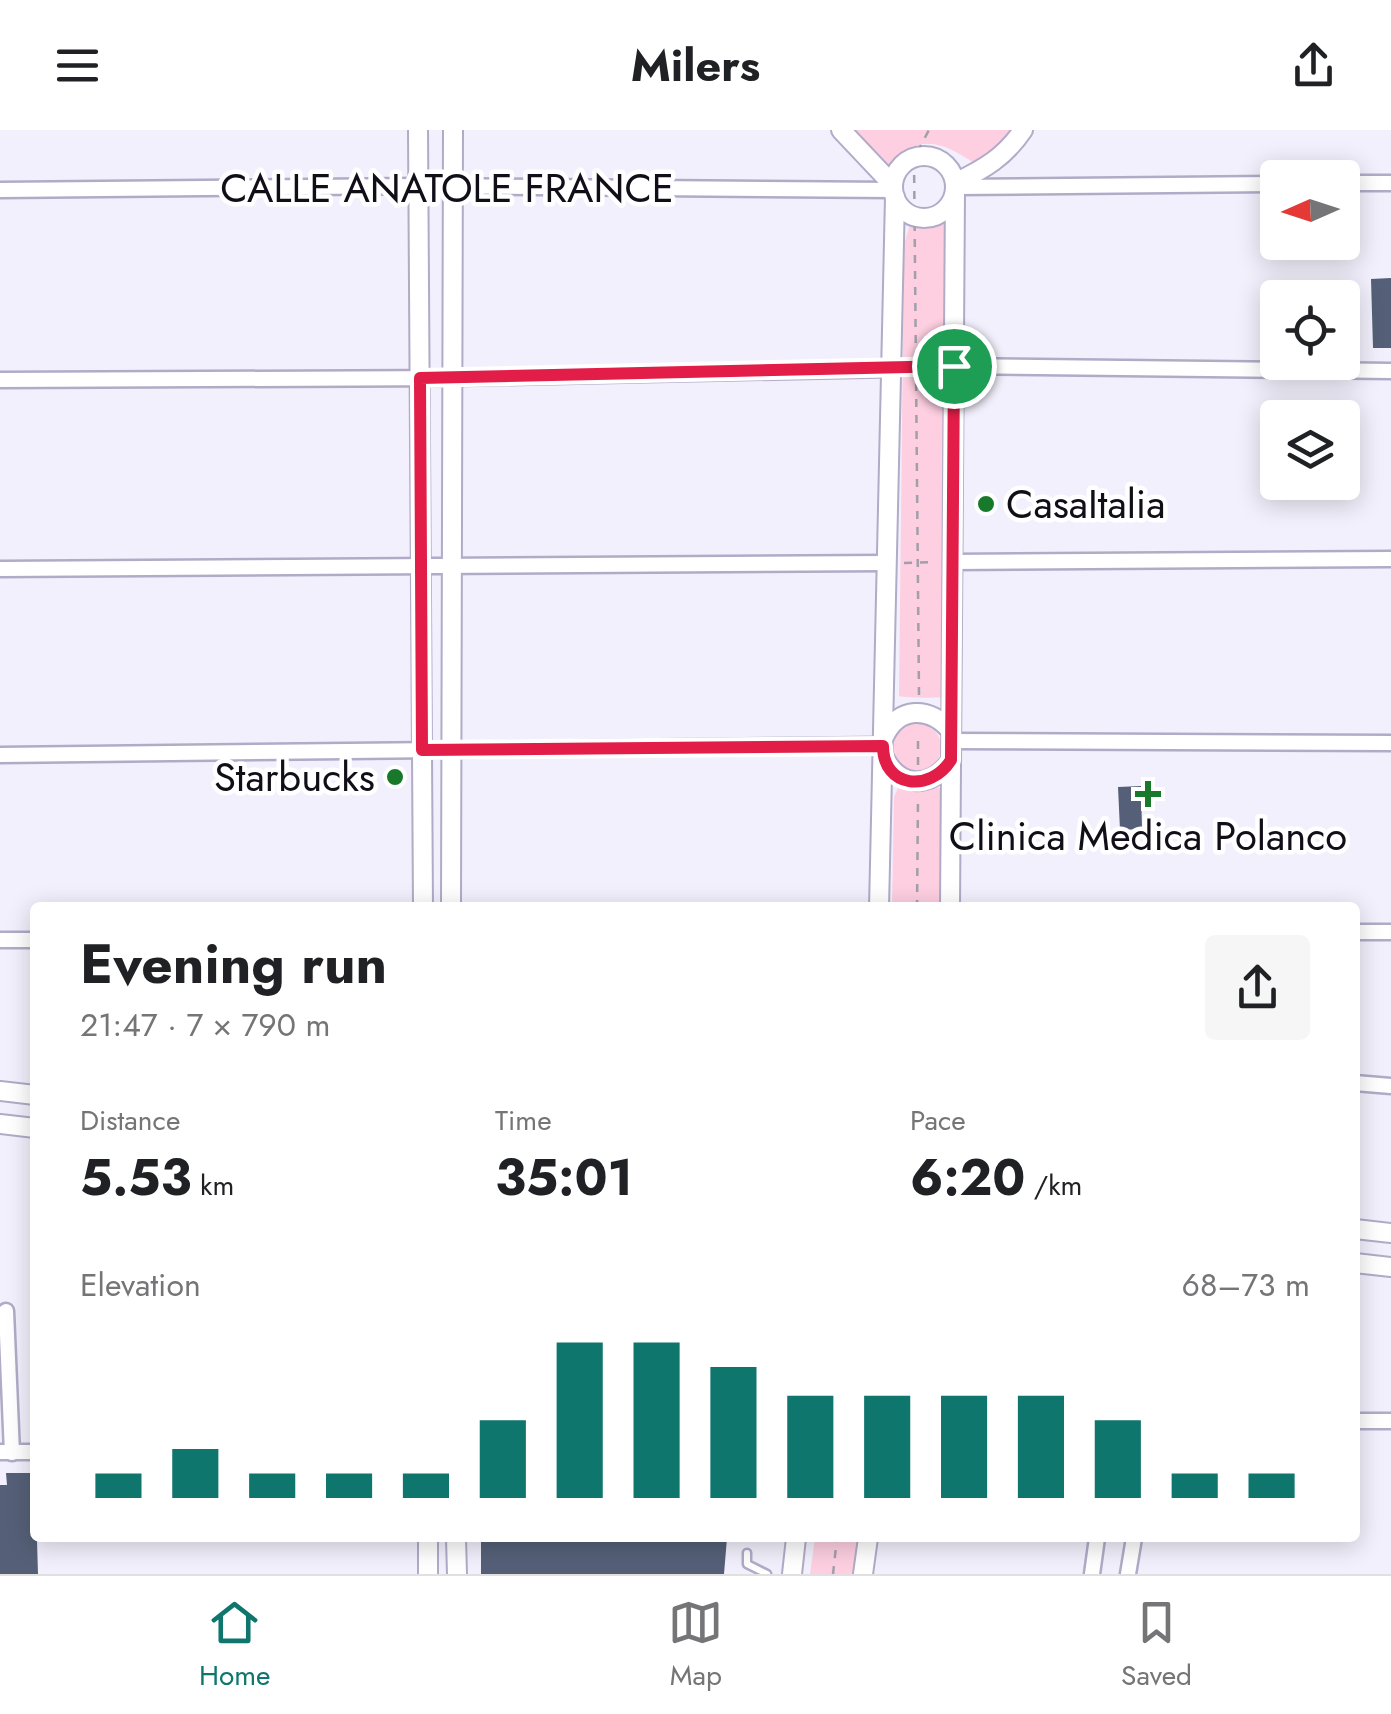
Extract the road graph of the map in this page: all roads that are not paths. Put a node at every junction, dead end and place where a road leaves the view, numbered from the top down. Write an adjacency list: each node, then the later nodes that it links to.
1 (418, 130): 8 (street)
2 (453, 130): 9 (street)
3 (842, 130): 12 (street)
4 (1022, 130): 10 (street)
5 (1360, 183): 6 (street)
6 (1391, 183)
7 (1260, 184): 10 (street)
8 (419, 186): 9 (street, CALLE ANATOLE FRANCE); 11 (street, CALLE ANATOLE FRANCE); 16 (street)
9 (453, 186): 12 (street, CALLE ANATOLE FRANCE); 17 (street)
10 (955, 188): 12 (street); 12 (street); 13 (street)
11 (0, 190)
12 (894, 191): 14 (street)
13 (954, 366): 15 (street); 20 (street)
14 (891, 369): 17 (street); 21 (street)
15 (1391, 371)
16 (420, 378): 17 (street); 18 (street); 22 (street)
17 (454, 378): 23 (street)
18 (0, 380)
19 (1391, 559): 20 (street)
20 (952, 562): 26 (street)
21 (887, 563): 23 (street); 27 (street)
22 (422, 568): 23 (street); 24 (street); 28 (street)
23 (452, 568): 29 (street)
24 (0, 569)
25 (1391, 743): 26 (street)
26 (951, 744): 27 (street); 27 (street); 34 (street)
27 (883, 746): 29 (street); 33 (street)
28 (422, 750): 29 (street); 30 (street); 31 (street)
29 (451, 750): 32 (street)
30 (0, 754)
31 (423, 902)
32 (451, 902)
33 (879, 902)
34 (950, 902)
35 (1360, 932): 36 (street)
36 (1391, 932)
37 (0, 940): 38 (street)
38 (30, 940)
39 (1360, 1084): 40 (street)
40 (1391, 1086)
41 (0, 1090): 42 (street)
42 (30, 1094)
43 (0, 1124): 44 (street)
44 (30, 1127)
45 (1360, 1230): 46 (street)
46 (1391, 1233)
47 (1360, 1263): 48 (street)
48 (1391, 1266)
49 (6, 1311): 52 (street)
50 (1360, 1421): 51 (street)
51 (1391, 1421)
52 (6, 1452)
53 (428, 1542): 60 (street)
54 (456, 1542): 61 (street)
55 (796, 1542): 63 (street)
56 (868, 1542): 64 (street)
57 (1097, 1542): 65 (street)
58 (1133, 1542): 66 (street)
59 (747, 1553): 62 (lane)
60 (428, 1574)
61 (457, 1574)
62 (767, 1574)
63 (792, 1574)
64 (864, 1574)
65 (1092, 1574)
66 (1128, 1574)

